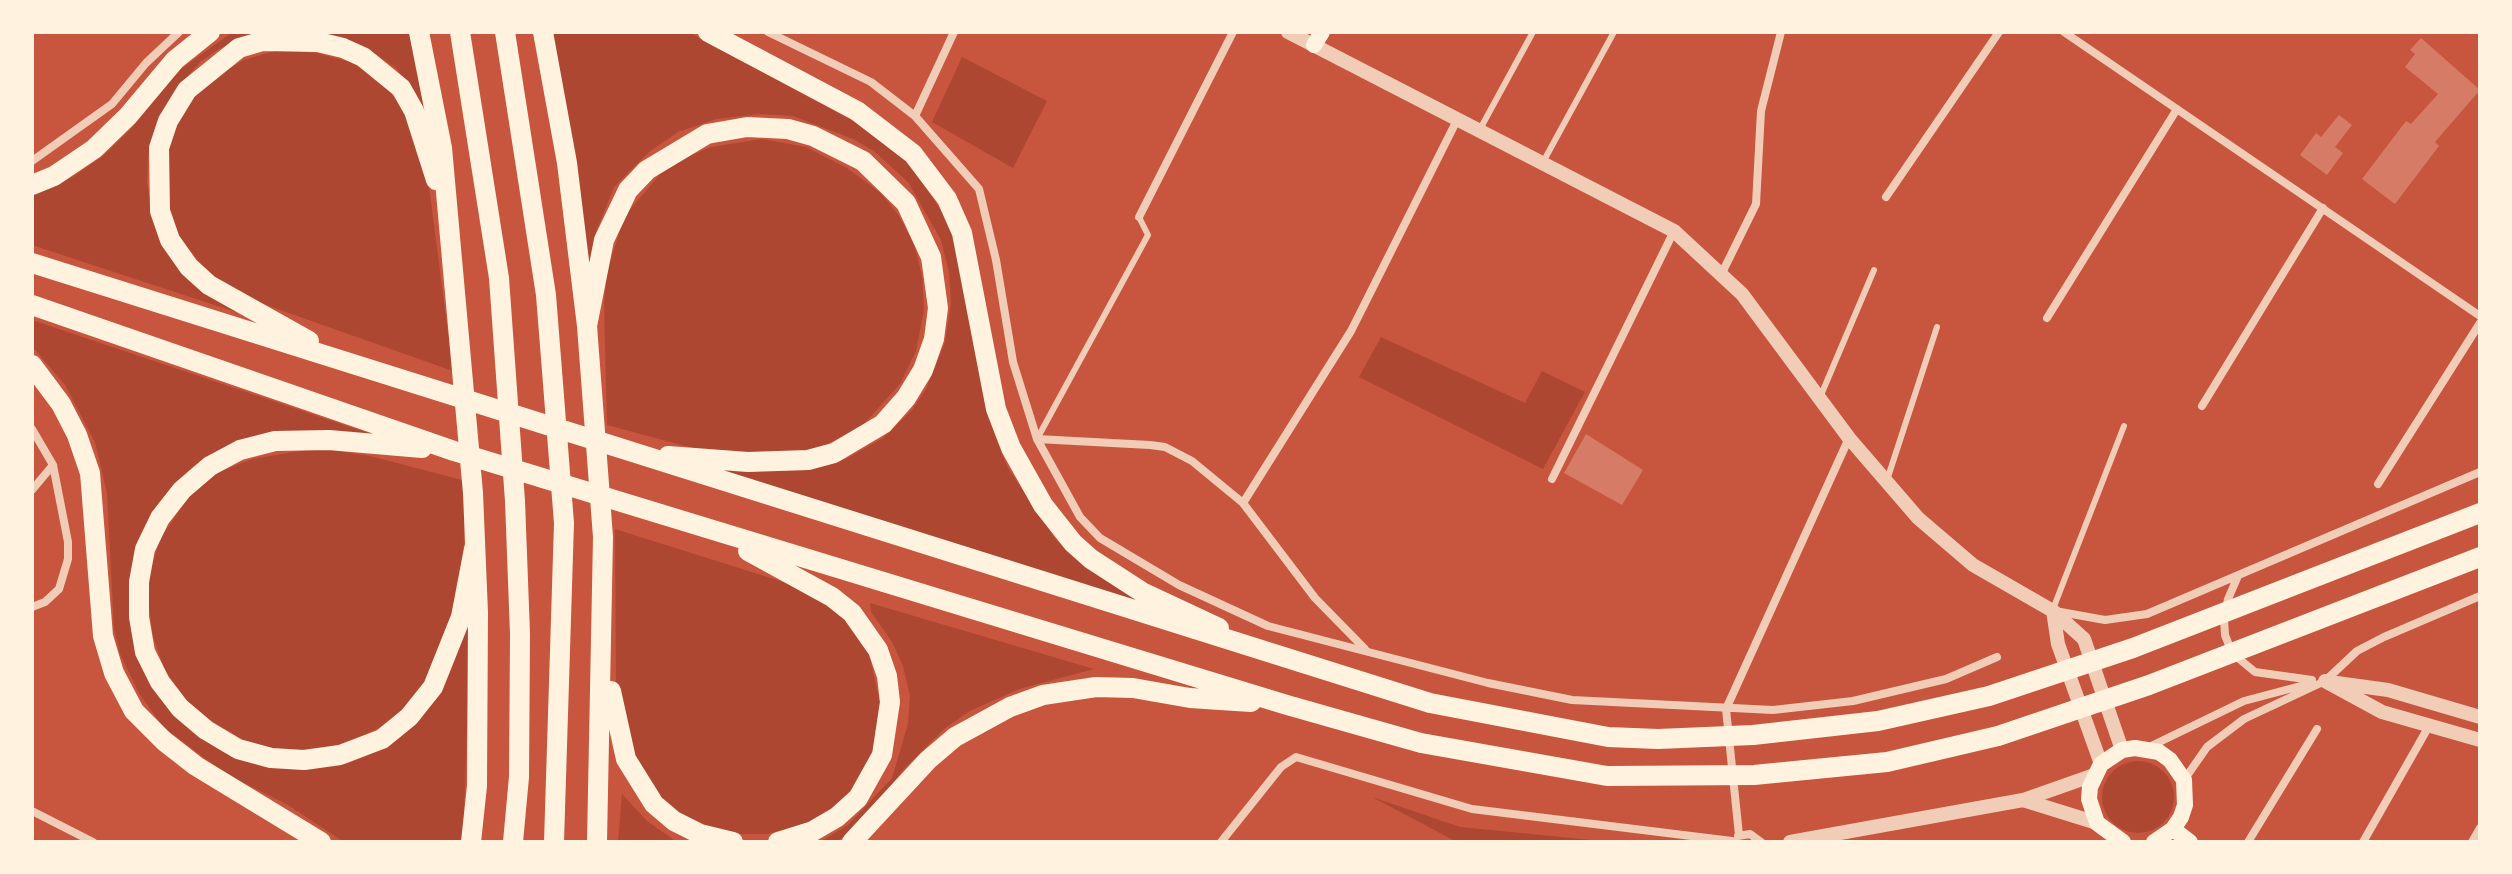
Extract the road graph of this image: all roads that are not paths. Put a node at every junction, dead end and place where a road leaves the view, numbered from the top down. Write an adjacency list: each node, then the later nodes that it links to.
1 (179, 32): 22 (street)
2 (210, 32): 24 (highway)
3 (419, 32): 27 (highway)
4 (460, 32): 88 (highway)
5 (505, 32): 89 (highway)
6 (543, 32): 37 (highway)
7 (708, 32): 67 (highway)
8 (768, 32): 19 (street)
9 (954, 32): 19 (street)
10 (1233, 32): 28 (street)
11 (1288, 32): 17 (street)
12 (1533, 32): 21 (lane)
13 (1614, 32): 23 (lane)
14 (1781, 32): 32 (street)
15 (1999, 32): 25 (street)
16 (2064, 32): 18 (street)
17 (1318, 39): 20 (street)
18 (2177, 109): 26 (street); 35 (street)
19 (915, 116): 46 (street)
20 (1457, 120): 21 (street); 55 (street)
21 (1479, 132): 23 (street)
22 (32, 161)
23 (1542, 164): 29 (street)
24 (32, 185)
25 (1886, 197)
26 (2323, 208): 34 (street); 42 (street)
27 (444, 209): 39 (highway); 58 (highway)
28 (1139, 217): 46 (lane)
29 (1674, 231): 32 (street); 51 (street)
30 (32, 263): 39 (highway)
31 (1874, 270): 41 (lane)
32 (1722, 273): 41 (street)
33 (32, 305): 47 (highway)
34 (2480, 316)
35 (2047, 318)
36 (2480, 323): 53 (street)
37 (587, 326): 48 (highway); 65 (highway)
38 (1937, 327): 52 (lane)
39 (344, 361): 48 (highway)
40 (32, 365): 86 (highway)
41 (1820, 399): 45 (street)
42 (2202, 406)
43 (2124, 426): 63 (lane)
44 (32, 429): 49 (street)
45 (1849, 438): 52 (street); 70 (street)
46 (1037, 439): 55 (street); 64 (street)
47 (454, 451): 57 (highway); 58 (highway)
48 (640, 455): 67 (highway)
49 (53, 465): 54 (street); 62 (street)
50 (2480, 472): 60 (street)
51 (1552, 479)
52 (1886, 483): 63 (street)
53 (2378, 484)
54 (32, 490)
55 (1243, 503): 64 (street)
56 (2480, 513): 67 (highway)
57 (709, 531): 69 (highway); 92 (highway)
58 (474, 549): 87 (highway)
59 (2480, 557): 69 (highway)
60 (2238, 576): 63 (street); 68 (street)
61 (2480, 596): 68 (street)
62 (32, 607)
63 (2053, 611): 76 (street); 77 (street)
64 (1366, 650): 70 (street)
65 (602, 653): 90 (highway); 91 (highway)
66 (1997, 657): 70 (street)
67 (1292, 662)
68 (2325, 681): 71 (street); 72 (street); 75 (street); 78 (street)
69 (1287, 705): 93 (highway)
70 (1726, 709): 84 (street)
71 (2480, 717)
72 (2429, 726): 74 (street); 101 (street)
73 (2317, 729): 100 (street)
74 (2480, 740)
75 (2147, 749): 76 (main road); 78 (main road)
76 (2122, 750): 77 (main road)
77 (2098, 770): 79 (street); 81 (main road)
78 (2184, 780): 83 (main road)
79 (2023, 800): 81 (street); 96 (street)
80 (32, 811): 85 (street)
81 (2097, 823): 97 (main road)
82 (2480, 828): 102 (street)
83 (2173, 829): 98 (main road); 99 (main road)
84 (1734, 839): 94 (street); 95 (street)
85 (93, 842)
86 (321, 842)
87 (471, 842)
88 (513, 842)
89 (554, 842)
90 (597, 842)
91 (733, 842)
92 (778, 842)
93 (852, 842)
94 (1221, 842)
95 (1761, 842)
96 (1790, 842)
97 (2123, 842)
98 (2154, 842)
99 (2190, 842)
100 (2248, 842)
101 (2363, 842)
102 (2472, 842)

